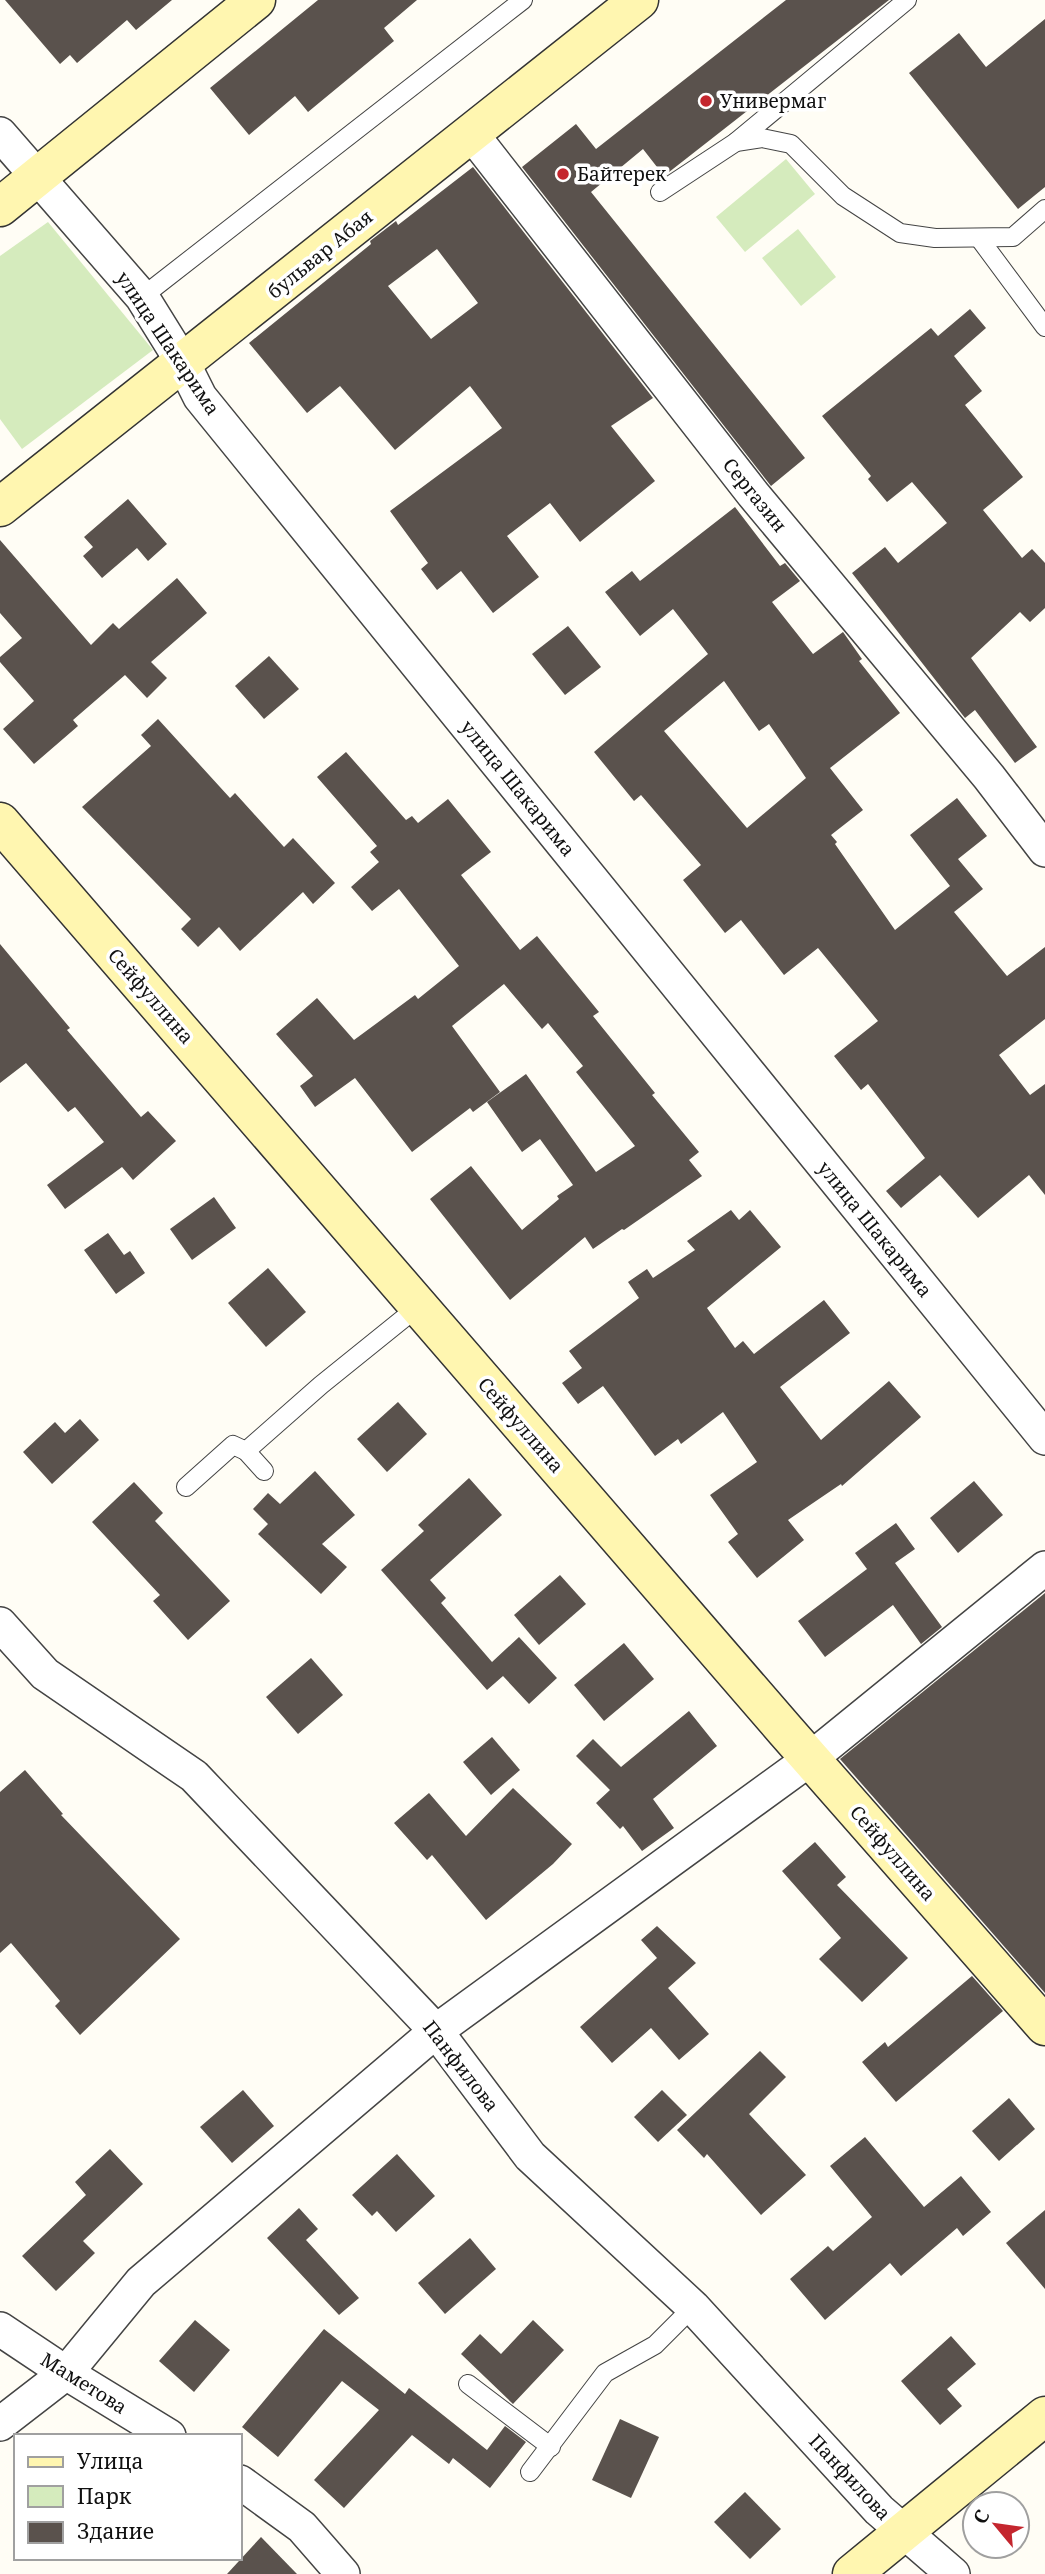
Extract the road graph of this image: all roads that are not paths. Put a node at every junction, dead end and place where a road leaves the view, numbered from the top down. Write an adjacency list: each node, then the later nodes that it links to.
1 (256, 0): 8 (main road)
2 (523, 0): 13 (lane)
3 (639, 0): 5 (main road, бульвар Абая)
4 (907, 0): 7 (lane)
5 (471, 133): 15 (main road, бульвар Абая); 18 (street, Сергазин)
6 (0, 134): 8 (street, улица Шакарима)
7 (736, 142): 9 (lane); 12 (lane)
8 (36, 177): 10 (main road); 13 (street, улица Шакарима)
9 (660, 192)
10 (0, 206)
11 (1045, 209): 12 (lane)
12 (979, 238): 14 (lane)
13 (142, 297): 15 (street, улица Шакарима)
14 (1045, 327)
15 (183, 363): 16 (main road, бульвар Абая); 20 (street, улица Шакарима)
16 (0, 507)
17 (0, 822): 19 (main road, Сейфуллина)
18 (1045, 850)
19 (419, 1306): 21 (lane); 26 (main road, Сейфуллина)
20 (1045, 1438)
21 (246, 1451): 22 (lane); 23 (lane)
22 (264, 1471)
23 (186, 1487)
24 (1045, 1568): 26 (street)
25 (0, 1624): 28 (street, Панфилова)
26 (810, 1759): 27 (main road, Сейфуллина); 28 (street)
27 (1045, 2026)
28 (436, 2031): 29 (street, Панфилова); 31 (street)
29 (693, 2307): 36 (lane); 39 (street, Панфилова)
30 (0, 2329): 31 (street, Маметова)
31 (66, 2373): 34 (street); 35 (street, Маметова)
32 (468, 2384): 36 (lane)
33 (1045, 2416): 39 (main road)
34 (0, 2424)
35 (166, 2434)
36 (551, 2447): 37 (lane)
37 (530, 2472)
38 (242, 2483): 40 (street)
39 (902, 2532): 41 (main road); 42 (street, Панфилова)
40 (343, 2574)
41 (852, 2574)
42 (953, 2574)

